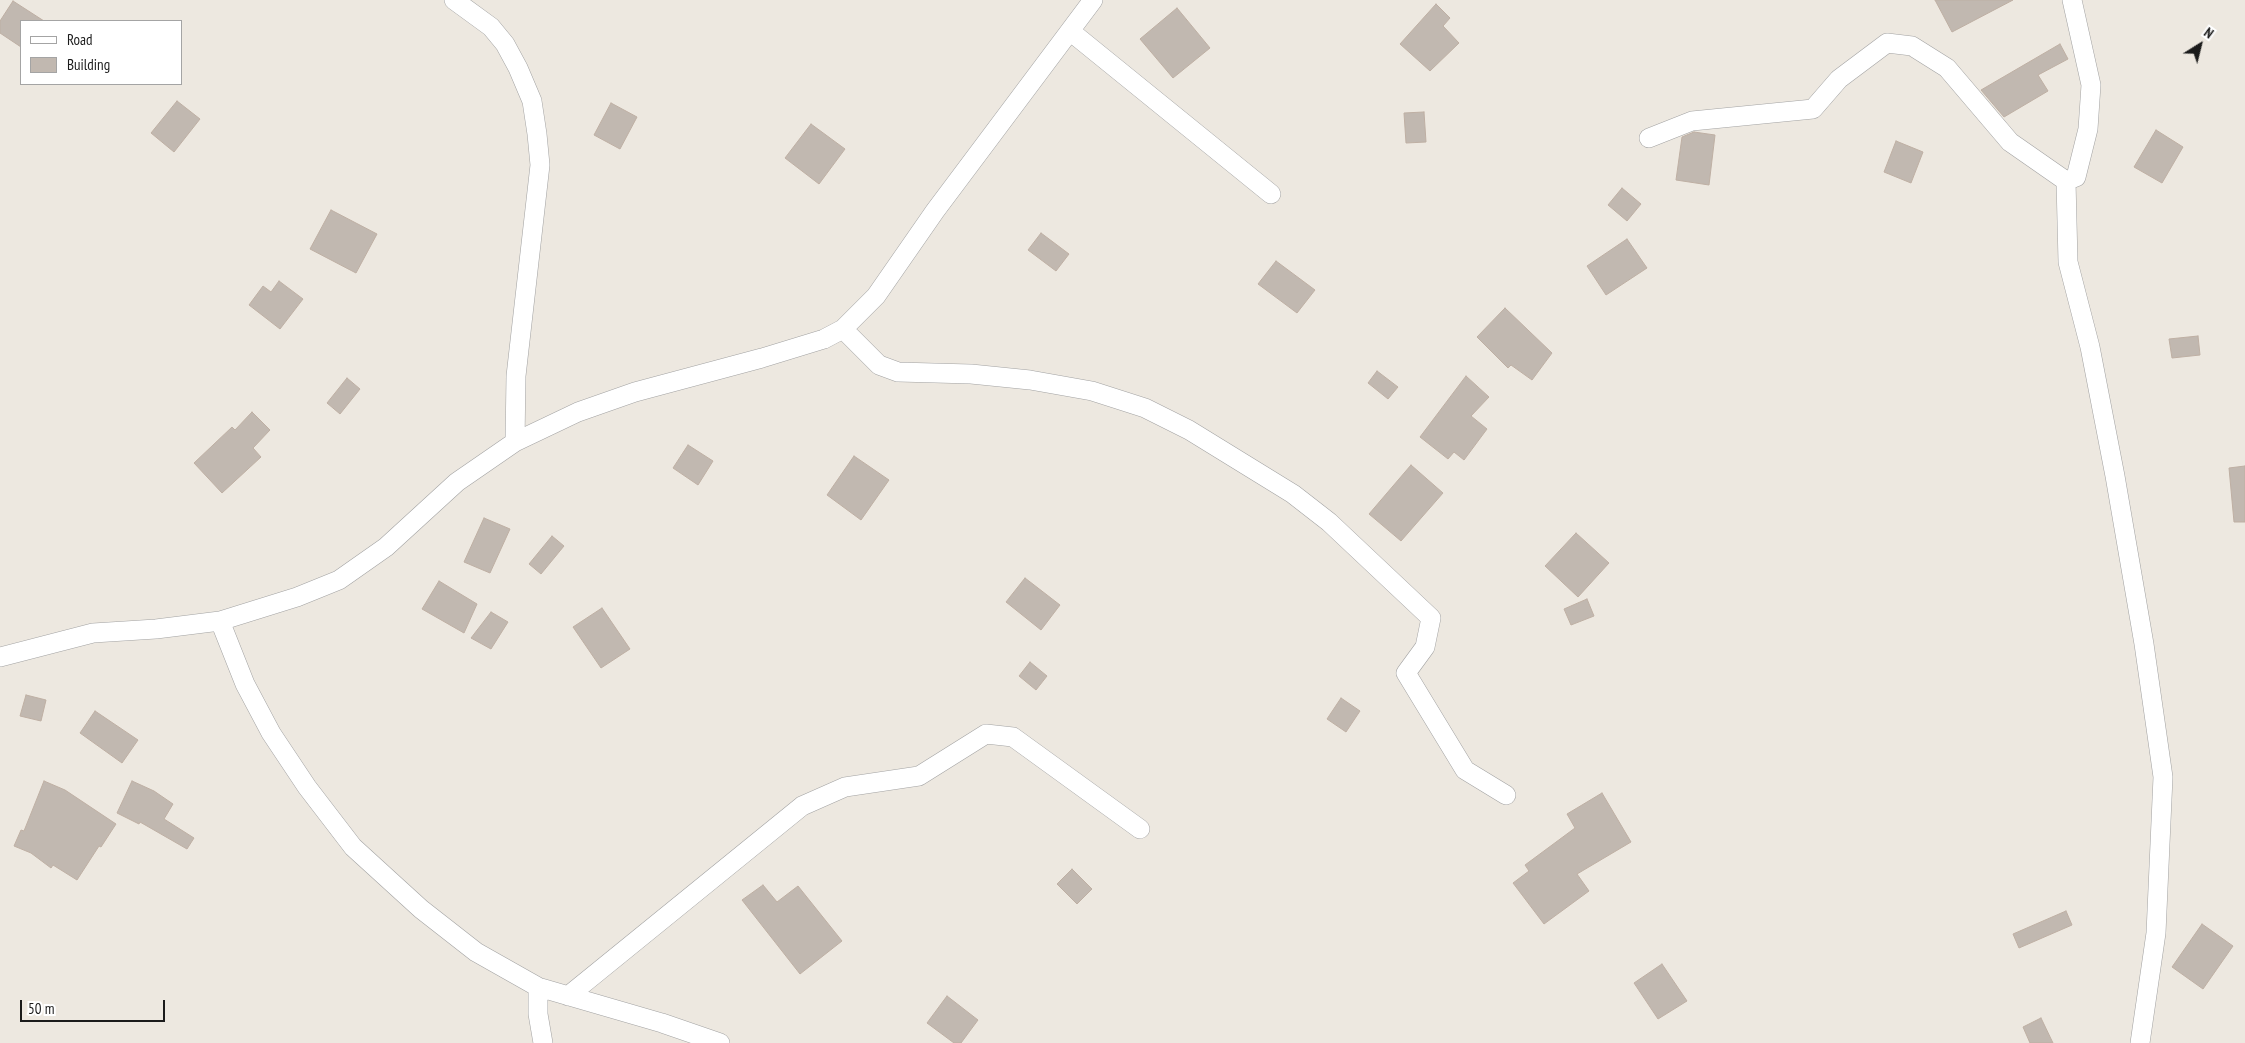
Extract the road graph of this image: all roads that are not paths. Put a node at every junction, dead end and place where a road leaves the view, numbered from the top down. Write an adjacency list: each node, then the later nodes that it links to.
1 (454, 0): 9 (street)
2 (1093, 0): 4 (street)
3 (2072, 0): 6 (street)
4 (1070, 31): 7 (street); 8 (street)
5 (1649, 138): 6 (street)
6 (2066, 181): 18 (street)
7 (1271, 194)
8 (843, 329): 9 (street); 12 (street)
9 (515, 442): 10 (street)
10 (220, 621): 11 (street); 14 (street)
11 (0, 657)
12 (1506, 795)
13 (1140, 829): 15 (street)
14 (538, 987): 15 (street); 16 (street)
15 (568, 996): 17 (street)
16 (543, 1043)
17 (720, 1043)
18 (2140, 1043)

